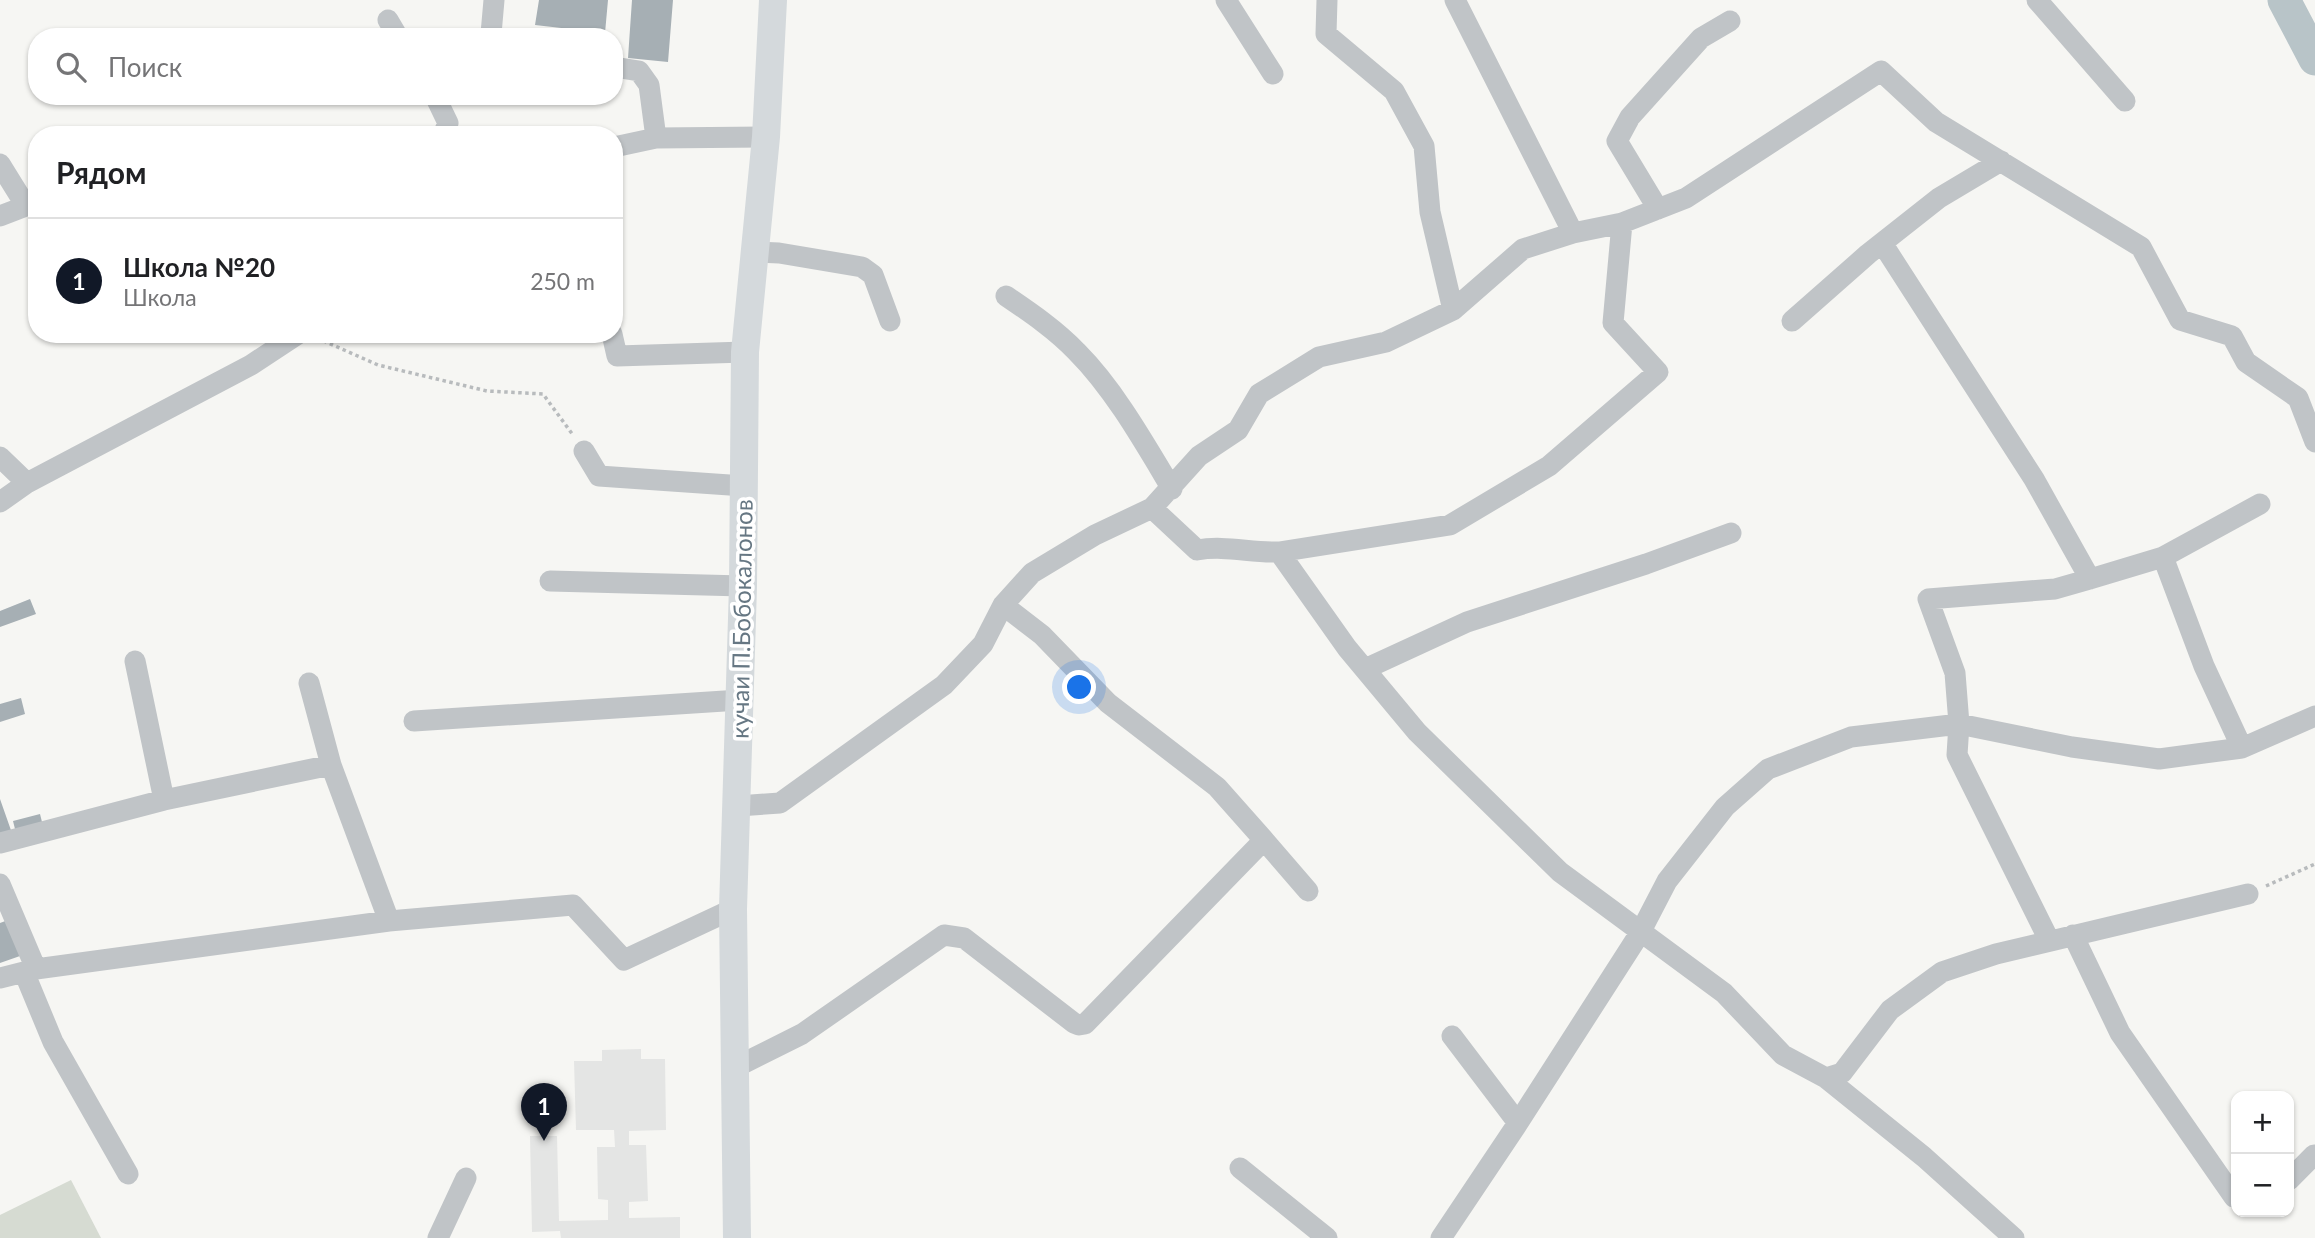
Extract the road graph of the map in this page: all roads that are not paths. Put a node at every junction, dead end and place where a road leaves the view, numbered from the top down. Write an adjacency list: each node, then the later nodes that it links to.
1 (494, 0): 8 (street)
2 (773, 0): 14 (main road, кучаи П.Бобокалонов)
3 (1226, 0): 10 (street)
4 (1327, 0): 28 (street)
5 (1455, 0): 24 (street)
6 (2037, 0): 11 (street)
7 (1730, 21): 21 (street)
8 (492, 28)
9 (623, 68): 15 (street)
10 (1273, 74)
11 (2125, 101)
12 (439, 105): 13 (street)
13 (447, 126)
14 (766, 137): 15 (street); 26 (main road, кучаи П.Бобокалонов)
15 (656, 138): 16 (street)
16 (623, 145)
17 (2001, 162): 21 (street); 25 (street); 34 (street)
18 (0, 164): 19 (street)
19 (28, 202)
20 (28, 207): 22 (street)
21 (1658, 209): 23 (street)
22 (0, 216)
23 (1622, 223): 24 (street); 44 (street)
24 (1573, 233): 28 (street)
25 (1882, 243): 30 (street); 46 (street)
26 (755, 252): 29 (street); 33 (main road, кучаи П.Бобокалонов)
27 (1006, 296): 39 (street)
28 (1453, 310): 39 (street)
29 (890, 321)
30 (1792, 321)
31 (285, 343): 37 (street)
32 (614, 343): 33 (street)
33 (746, 352): 38 (main road, кучаи П.Бобокалонов)
34 (2315, 442)
35 (584, 451): 38 (street)
36 (0, 457): 37 (street)
37 (27, 483): 40 (street)
38 (744, 486): 48 (main road, кучаи П.Бобокалонов)
39 (1172, 489): 42 (street)
40 (0, 502)
41 (2260, 504): 45 (street)
42 (1153, 508): 44 (street); 49 (street)
43 (1731, 533): 51 (street)
44 (1279, 552): 51 (street)
45 (2163, 557): 46 (street); 57 (street)
46 (2090, 579): 56 (street)
47 (550, 580): 48 (street)
48 (743, 586): 53 (main road, кучаи П.Бобокалонов)
49 (1003, 605): 60 (street); 61 (street)
50 (135, 660): 59 (street)
51 (1364, 669): 68 (street)
52 (309, 682): 58 (street)
53 (740, 700): 55 (street); 60 (main road, кучаи П.Бобокалонов)
54 (2315, 716): 57 (street)
55 (414, 721)
56 (1959, 724): 57 (street); 68 (street); 70 (street)
57 (2242, 748)
58 (331, 765): 59 (street); 67 (street)
59 (164, 800): 62 (street)
60 (738, 806): 66 (main road, кучаи П.Бобокалонов)
61 (1264, 840): 64 (street); 74 (street)
62 (0, 843)
63 (0, 884): 71 (street)
64 (1308, 891)
65 (2248, 894): 69 (street)
66 (733, 909): 67 (street); 74 (main road, кучаи П.Бобокалонов)
67 (389, 921): 71 (street)
68 (1640, 933): 75 (street); 76 (street)
69 (2073, 935): 70 (street); 82 (street)
70 (2049, 940): 75 (street)
71 (30, 971): 72 (street); 79 (street)
72 (0, 978)
73 (1452, 1036): 76 (street)
74 (734, 1068): 84 (main road, кучаи П.Бобокалонов)
75 (1826, 1078): 87 (street)
76 (1518, 1123): 86 (street)
77 (2314, 1154): 80 (street)
78 (1240, 1168): 85 (street)
79 (128, 1174)
80 (2294, 1175)
81 (466, 1178): 83 (street)
82 (2231, 1192)
83 (448, 1235)
84 (737, 1238)
85 (1327, 1238)
86 (1441, 1238)
87 (2014, 1238)

